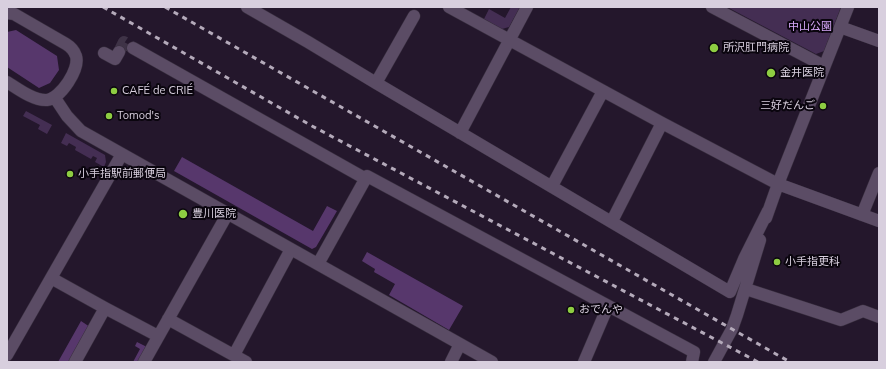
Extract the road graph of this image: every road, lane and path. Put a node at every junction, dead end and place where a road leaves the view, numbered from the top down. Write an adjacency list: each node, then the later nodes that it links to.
1 (246, 7): 15 (street)
2 (449, 7): 9 (street)
3 (527, 7): 9 (street)
4 (712, 7): 14 (street)
5 (848, 7): 8 (street)
6 (7, 13): 18 (street)
7 (414, 16): 15 (street)
8 (840, 27): 10 (street); 14 (street)
9 (509, 40): 17 (street); 20 (street)
10 (879, 41)
11 (133, 48): 23 (street)
12 (119, 52): 13 (street)
13 (104, 53)
14 (824, 66): 24 (street)
15 (376, 83): 20 (street)
16 (8, 85): 18 (street)
17 (603, 91): 19 (street); 25 (street)
18 (55, 98): 21 (street)
19 (662, 123): 24 (street); 29 (street)
20 (460, 133): 25 (street)
21 (122, 154): 27 (street); 33 (street)
22 (879, 173): 28 (street)
23 (366, 179): 32 (street); 35 (street)
24 (778, 184): 26 (street); 28 (street)
25 (552, 186): 29 (street)
26 (768, 211): 29 (street); 34 (street)
27 (228, 214): 31 (street); 38 (street)
28 (862, 215): 30 (street)
29 (612, 221)
30 (879, 221)
31 (291, 249): 32 (street); 42 (street)
32 (318, 264): 40 (street)
33 (50, 278): 36 (street); 41 (street)
34 (746, 289): 37 (street); 50 (street)
35 (608, 306): 48 (street); 49 (street)
36 (105, 308): 39 (street); 43 (street)
37 (879, 317)
38 (168, 319): 39 (street); 42 (street)
39 (158, 336): 44 (street)
40 (460, 344): 46 (street); 47 (street)
41 (7, 355)
42 (234, 355): 45 (street)
43 (75, 362)
44 (144, 362)
45 (246, 362)
46 (451, 362)
47 (492, 362)
48 (584, 362)
49 (692, 362)
50 (714, 362)

